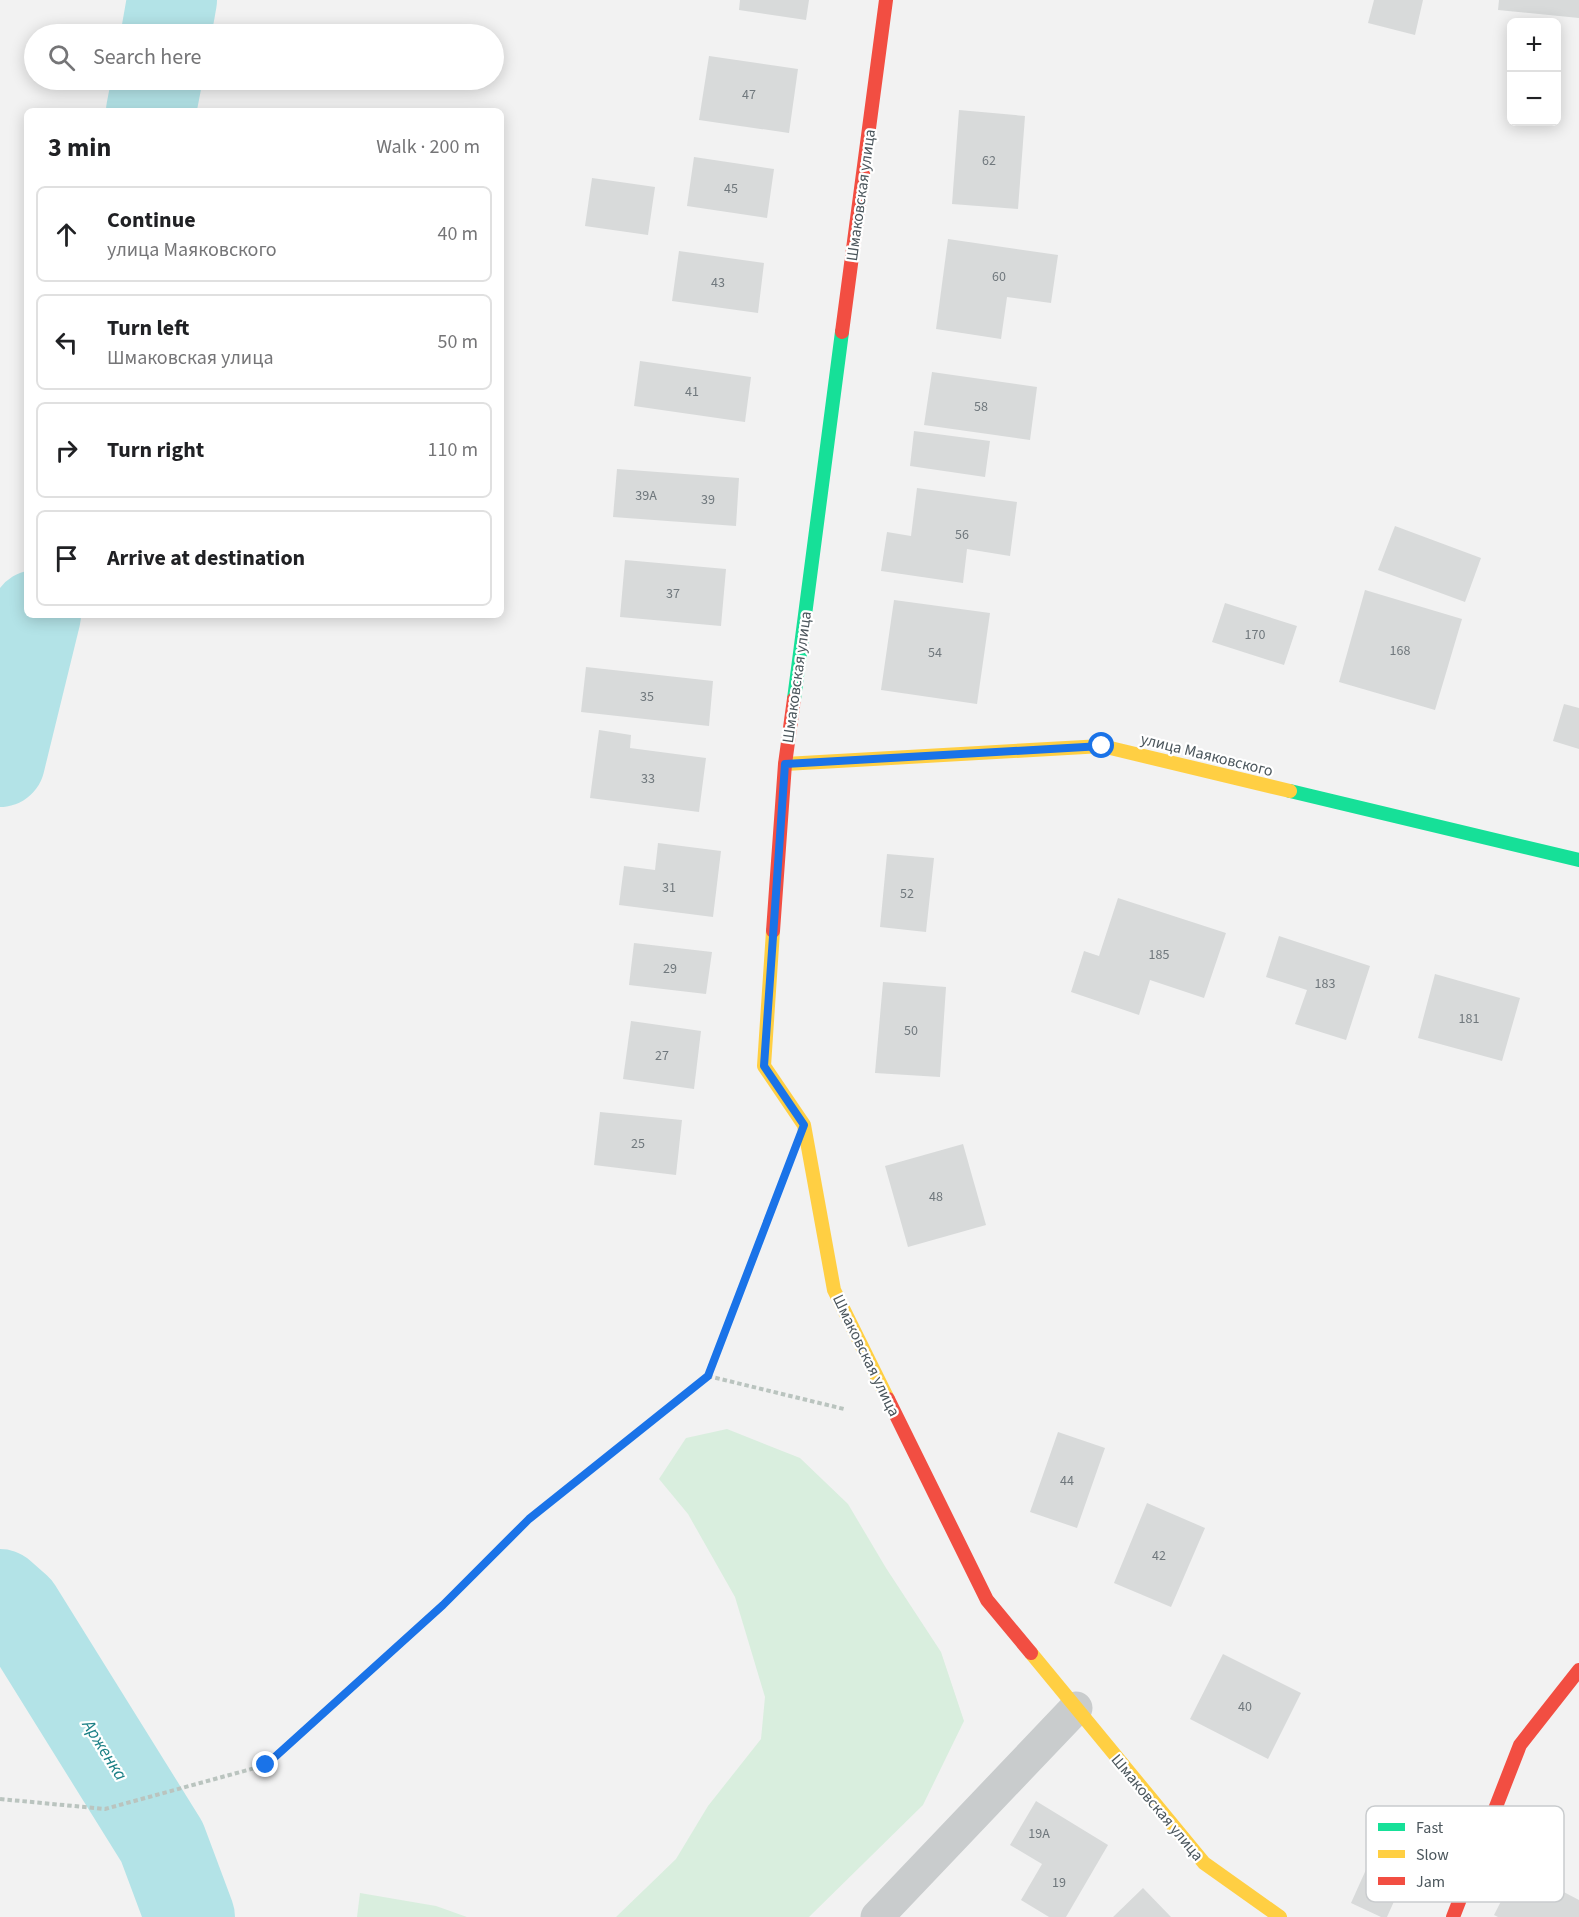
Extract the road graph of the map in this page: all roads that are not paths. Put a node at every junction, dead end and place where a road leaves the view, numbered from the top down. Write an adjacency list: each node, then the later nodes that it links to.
1 (886, 0): 2 (street, Шмаковская улица)
2 (785, 764): 3 (street, улица Маяковского); 5 (street, Шмаковская улица)
3 (1579, 860)
4 (1579, 1670): 6 (street)
5 (1076, 1708): 8 (street); 9 (street, Шмаковская улица)
6 (1496, 1806)
7 (1459, 1902): 10 (street)
8 (877, 1917)
9 (1280, 1917)
10 (1453, 1917)

